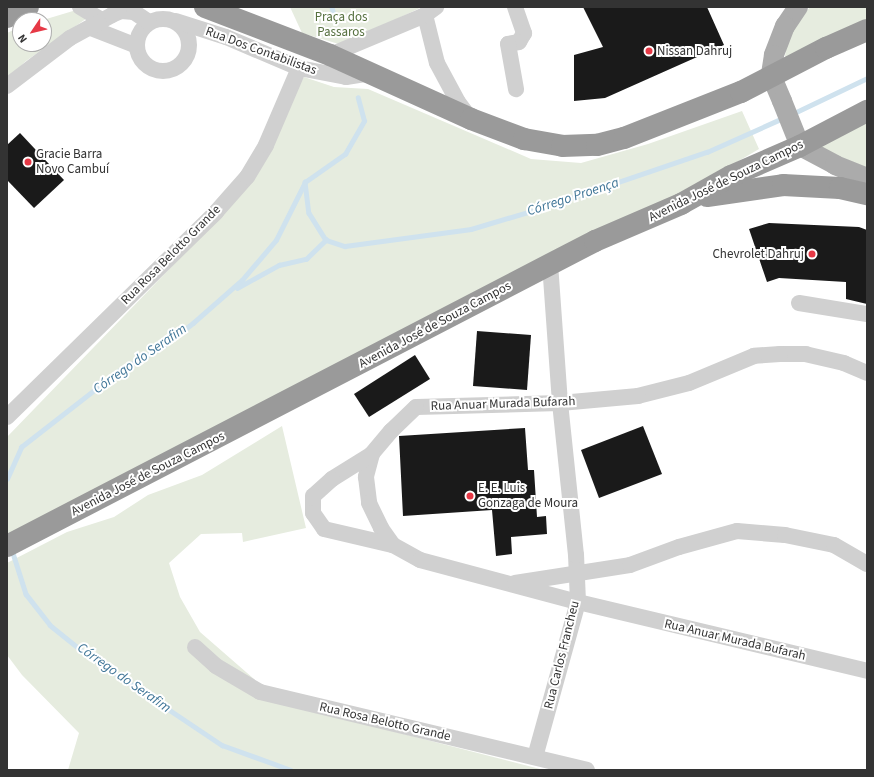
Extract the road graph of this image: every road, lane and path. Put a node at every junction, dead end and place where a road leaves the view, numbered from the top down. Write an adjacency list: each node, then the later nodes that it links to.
1 (28, 7): 7 (highway)
2 (80, 7): 11 (street)
3 (206, 7): 16 (highway)
4 (515, 7): 21 (street)
5 (798, 7): 8 (main road)
6 (431, 11): 16 (street); 23 (street)
7 (7, 17)
8 (785, 17): 19 (main road)
9 (150, 22): 10 (street); 11 (street); 15 (street)
10 (176, 22): 13 (street, Rua Dos Contabilistas); 14 (street, Rua Dos Contabilistas)
11 (97, 24): 15 (street); 20 (street)
12 (867, 30): 19 (highway)
13 (226, 37): 14 (street, Rua Dos Contabilistas); 17 (street, Rua Dos Contabilistas)
14 (189, 38): 15 (street, Rua Dos Contabilistas)
15 (137, 46)
16 (330, 55): 18 (highway)
17 (299, 68): 18 (street, Rua Dos Contabilistas); 33 (street, Rua Rosa Belotto Grande)
18 (370, 73): 23 (highway)
19 (771, 75): 23 (highway); 24 (main road)
20 (7, 86)
21 (516, 88)
22 (867, 111): 24 (highway, Avenida José de Souza Campos)
23 (471, 119)
24 (797, 138): 25 (main road); 27 (highway, Avenida José de Souza Campos)
25 (867, 178)
26 (867, 194): 27 (highway)
27 (681, 204): 28 (highway, Avenida José de Souza Campos)
28 (550, 265): 32 (street, Rua Carlos Francheu); 36 (highway, Avenida José de Souza Campos)
29 (799, 303): 30 (street)
30 (867, 314)
31 (867, 373): 32 (street, Rua Anuar Murada Bufarah)
32 (560, 403): 34 (street, Rua Anuar Murada Bufarah); 38 (street, Rua Carlos Francheu)
33 (7, 417)
34 (372, 454): 35 (street, Rua Anuar Murada Bufarah); 35 (street)
35 (393, 545): 39 (street, Rua Anuar Murada Bufarah)
36 (7, 546)
37 (867, 564): 38 (street, Rua Anuar Murada Bufarah)
38 (576, 572): 39 (street, Rua Anuar Murada Bufarah); 40 (street, Rua Carlos Francheu)
39 (510, 584): 40 (street, Rua Anuar Murada Bufarah)
40 (578, 602): 42 (street, Rua Anuar Murada Bufarah); 43 (street, Rua Carlos Francheu)
41 (195, 647): 43 (street, Rua Rosa Belotto Grande)
42 (867, 670)
43 (535, 757): 44 (street, Rua Rosa Belotto Grande)
44 (587, 770)

